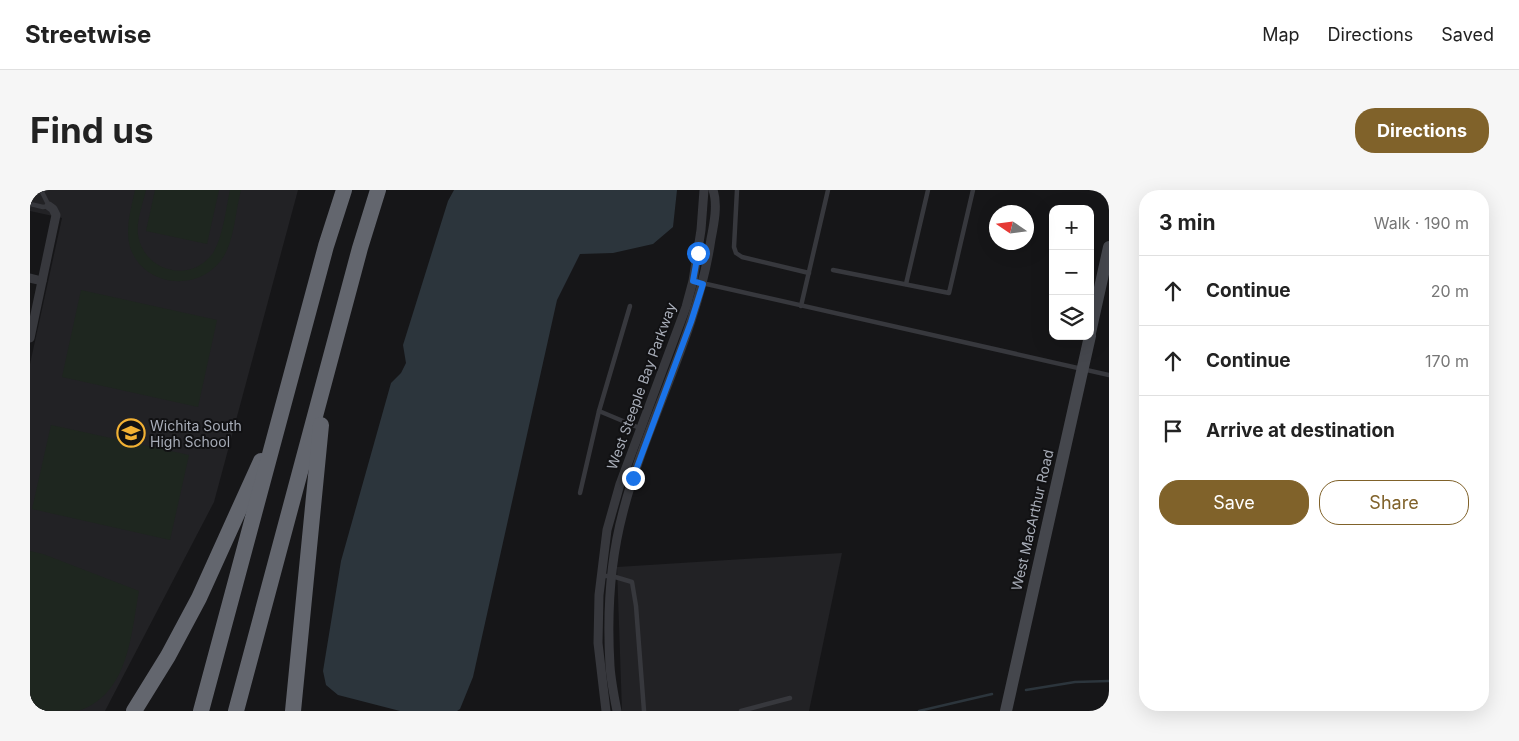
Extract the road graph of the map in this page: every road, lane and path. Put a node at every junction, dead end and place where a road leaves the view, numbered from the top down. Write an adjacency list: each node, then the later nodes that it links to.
1 (41, 190): 11 (lane)
2 (344, 190): 28 (highway)
3 (378, 190): 27 (highway)
4 (704, 190): 17 (street, West Steeple Bay Parkway)
5 (713, 190): 18 (street, West Steeple Bay Parkway)
6 (737, 190): 14 (lane)
7 (828, 190): 14 (lane)
8 (928, 190): 19 (lane)
9 (973, 190): 19 (lane)
10 (30, 204): 11 (lane)
11 (49, 206): 16 (street)
12 (1109, 247): 22 (street, West MacArthur Road)
13 (833, 270): 19 (lane)
14 (809, 273): 21 (lane)
15 (30, 278): 16 (street)
16 (42, 281): 23 (street)
17 (693, 281): 18 (lane); 30 (street, West Steeple Bay Parkway)
18 (703, 284): 21 (lane); 31 (street, West Steeple Bay Parkway)
19 (906, 284)
20 (630, 306): 29 (lane)
21 (801, 306): 25 (lane)
22 (1094, 316)
23 (30, 338)
24 (1089, 340): 25 (street, West MacArthur Road)
25 (1082, 369): 26 (lane); 44 (street, West MacArthur Road)
26 (1109, 375)
27 (326, 377): 38 (highway); 39 (highway)
28 (283, 408): 36 (highway); 37 (highway)
29 (600, 411): 30 (lane); 32 (lane)
30 (640, 429): 31 (lane); 33 (street, West Steeple Bay Parkway)
31 (650, 431): 34 (street, West Steeple Bay Parkway)
32 (580, 493)
33 (601, 576): 34 (lane); 40 (street, West Steeple Bay Parkway)
34 (612, 576): 41 (street, West Steeple Bay Parkway); 42 (lane)
35 (790, 698): 43 (lane)
36 (134, 711)
37 (201, 711)
38 (236, 711)
39 (293, 711)
40 (606, 711)
41 (617, 711)
42 (644, 711)
43 (741, 711)
44 (1006, 711)

